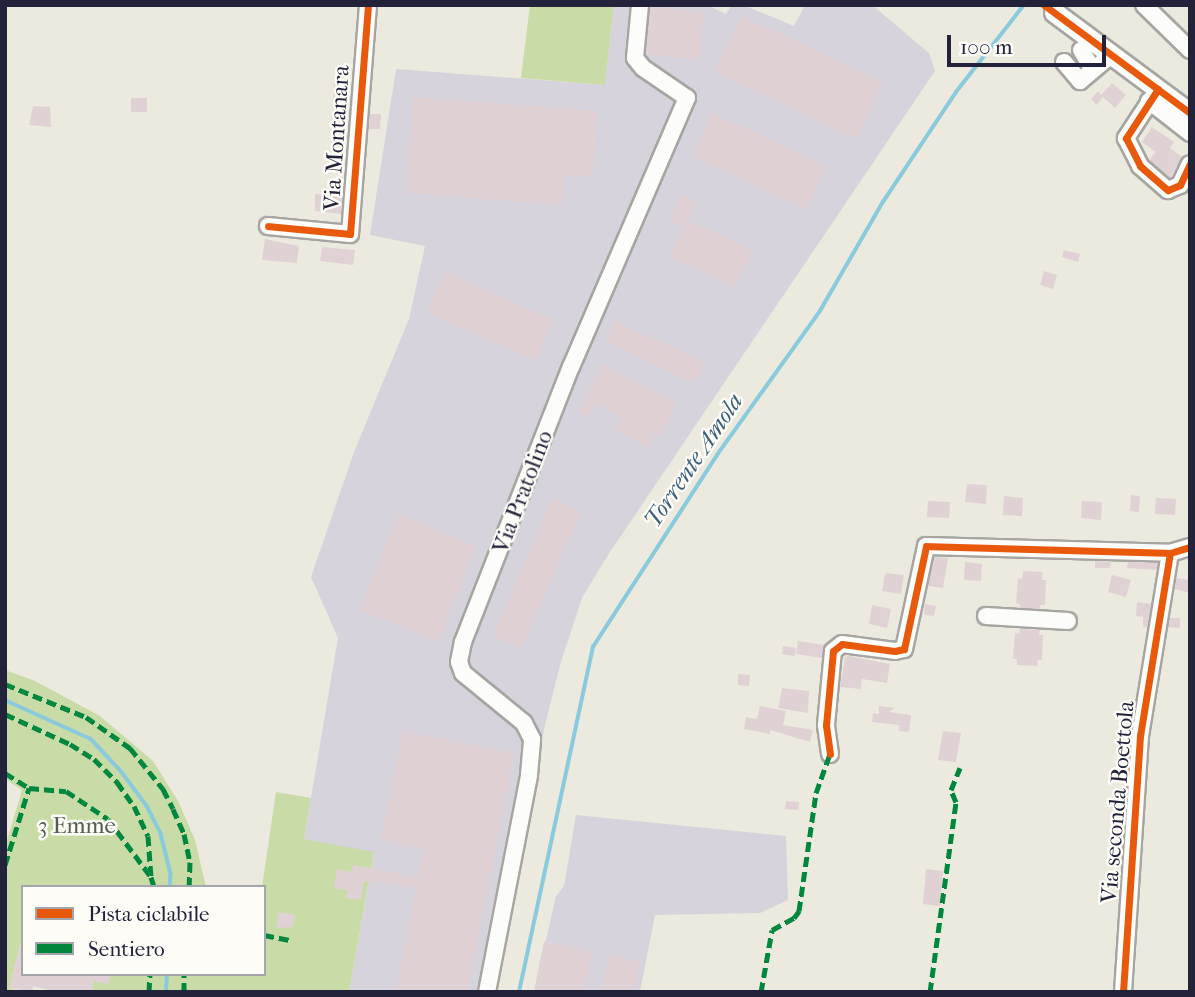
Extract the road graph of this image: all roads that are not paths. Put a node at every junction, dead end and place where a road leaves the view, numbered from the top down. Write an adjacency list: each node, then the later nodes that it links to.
1 (368, 5): 16 (street, Via Montanara)
2 (640, 5): 22 (street, Via Pratolino)
3 (1144, 5): 6 (street)
4 (1054, 12): 7 (main road)
5 (1081, 50): 9 (street)
6 (1190, 50)
7 (1111, 55): 9 (street); 12 (main road)
8 (1064, 62): 10 (street)
9 (1093, 70): 10 (street)
10 (1080, 81): 11 (street)
11 (1093, 91)
12 (1154, 95): 13 (main road); 14 (street); 15 (street)
13 (1190, 113)
14 (1190, 133)
15 (1190, 164)
16 (268, 226)
17 (1190, 547): 18 (street)
18 (1170, 553): 21 (street); 23 (street, Via seconda Boettola)
19 (986, 616): 20 (street)
20 (1068, 621)
21 (830, 754)
22 (487, 992)
23 (1124, 992)

